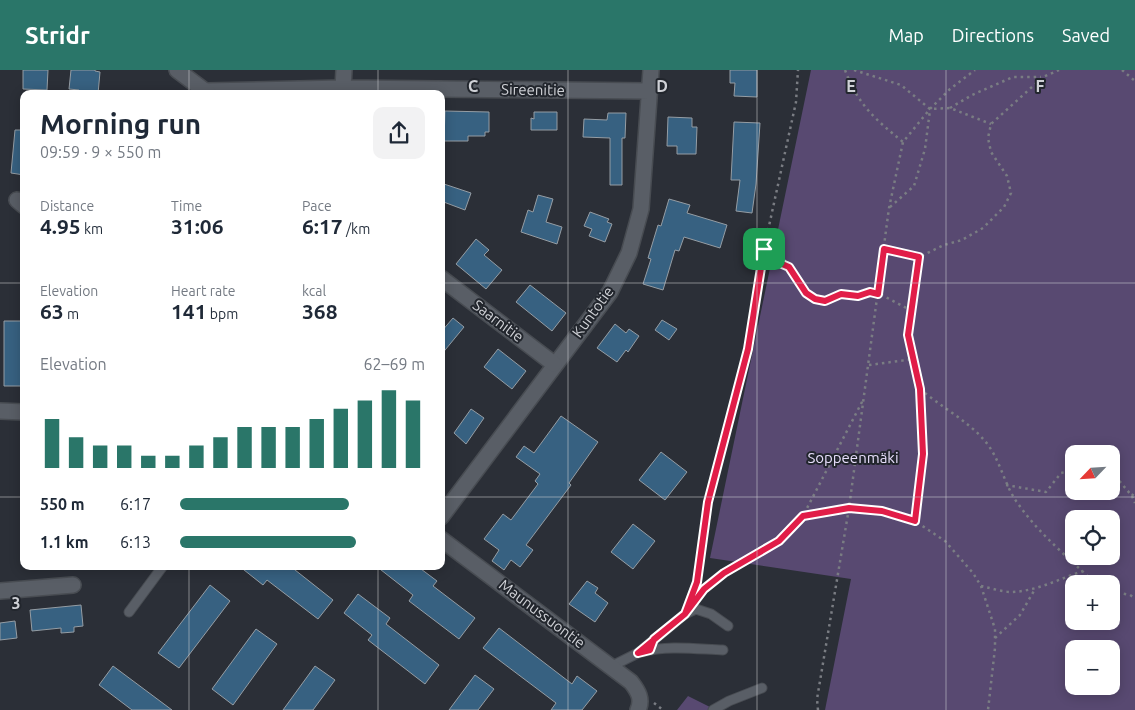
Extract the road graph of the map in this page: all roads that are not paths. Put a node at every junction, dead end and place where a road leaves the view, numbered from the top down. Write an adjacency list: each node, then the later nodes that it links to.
1 (177, 70): 5 (street)
2 (344, 70): 4 (street)
3 (651, 70): 7 (street, Kuntotie)
4 (344, 88): 6 (street, Sireenitie); 7 (street, Sireenitie)
5 (204, 90)
6 (276, 90)
7 (650, 91): 9 (street, Kuntotie)
8 (445, 281): 9 (street, Saarnitie)
9 (554, 364): 12 (street, Kuntotie)
10 (0, 411): 11 (street)
11 (20, 412)
12 (445, 512)
13 (445, 542): 21 (street, Maunussuontie)
14 (160, 570): 17 (lane)
15 (74, 585): 16 (street)
16 (0, 591)
17 (129, 612)
18 (728, 626): 20 (lane)
19 (724, 650): 20 (lane)
20 (638, 653): 21 (lane)
21 (612, 666): 23 (street, Maunussuontie)
22 (762, 688): 24 (lane)
23 (638, 710)
24 (713, 710)

